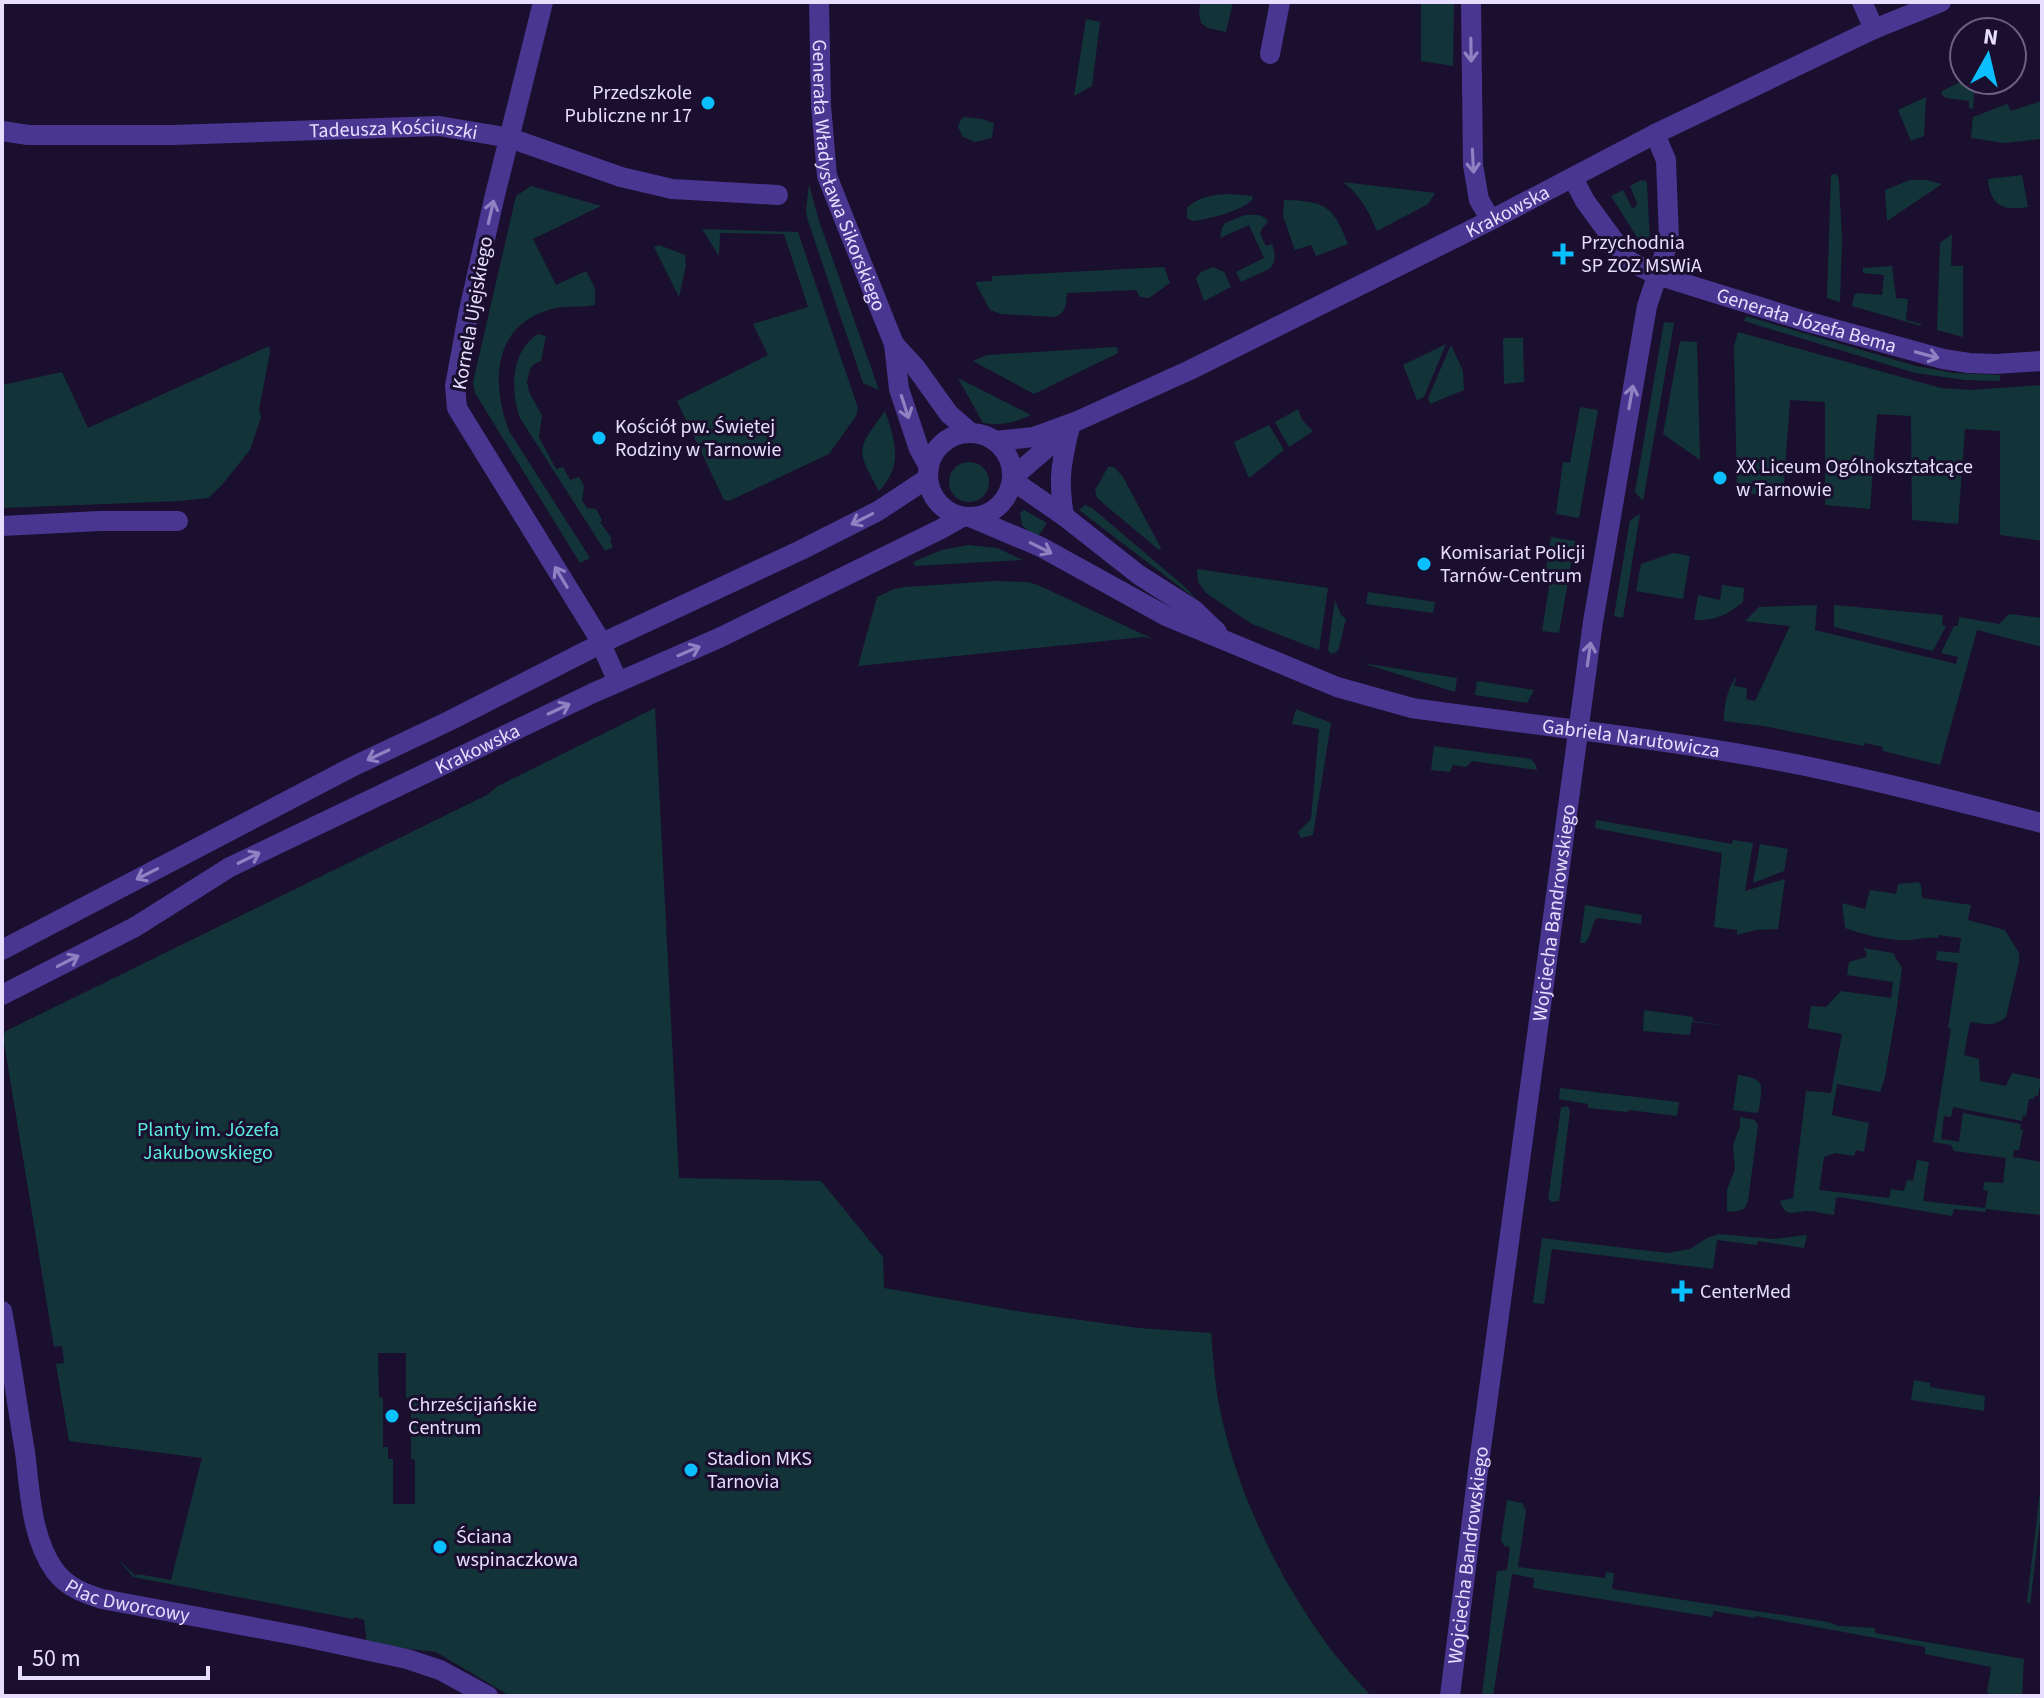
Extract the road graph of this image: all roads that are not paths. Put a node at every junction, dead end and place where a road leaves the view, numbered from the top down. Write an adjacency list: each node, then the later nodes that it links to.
1 (543, 2): 11 (street, Kornela Ujejskiego)
2 (819, 2): 16 (street, Generała Władysława Sikorskiego)
3 (1280, 2): 8 (street)
4 (1471, 2): 14 (street, one-way to 14)
5 (1862, 2): 7 (street)
6 (1941, 2): 7 (street, Krakowska)
7 (1874, 29): 10 (street, Krakowska)
8 (1270, 54)
9 (2, 131): 11 (street, Tadeusza Kościuszki)
10 (1655, 134): 12 (street, Krakowska); 15 (street, Wojciecha Bandrowskiego)
11 (510, 138): 13 (street, Tadeusza Kościuszki); 28 (street, Kornela Ujejskiego, one-way to 11)
12 (1573, 178): 14 (street, Krakowska); 15 (street, Generała Józefa Bema)
13 (778, 195)
14 (1491, 220): 18 (street, Krakowska)
15 (1657, 275): 17 (street, Generała Józefa Bema, one-way to 17); 30 (street, Wojciecha Bandrowskiego, one-way to 15)
16 (894, 344): 19 (street, Generała Władysława Sikorskiego); 21 (street, Generała Władysława Sikorskiego, one-way to 21)
17 (2042, 361)
18 (1072, 426): 20 (street, Krakowska); 22 (street, Krakowska); 23 (street)
19 (971, 433): 20 (street); 21 (street)
20 (995, 441): 22 (street)
21 (928, 473): 24 (street); 28 (street, Krakowska, one-way to 28)
22 (1012, 479): 23 (street, Gabriela Narutowicza); 24 (street)
23 (1064, 516): 27 (street, Gabriela Narutowicza)
24 (966, 517): 27 (street, Gabriela Narutowicza, one-way to 27); 29 (street, Krakowska, one-way to 24)
25 (178, 521): 26 (street)
26 (2, 526)
27 (1226, 640): 30 (street, Gabriela Narutowicza)
28 (602, 643): 29 (street, Kornela Ujejskiego); 32 (street, Krakowska, one-way to 32)
29 (618, 682): 33 (street, Krakowska, one-way to 29)
30 (1580, 731): 31 (street, Gabriela Narutowicza); 36 (street, Wojciecha Bandrowskiego)
31 (2042, 823)
32 (2, 950)
33 (2, 995)
34 (2, 1311): 35 (street, Plac Dworcowy)
35 (488, 1696)
36 (1450, 1696)

